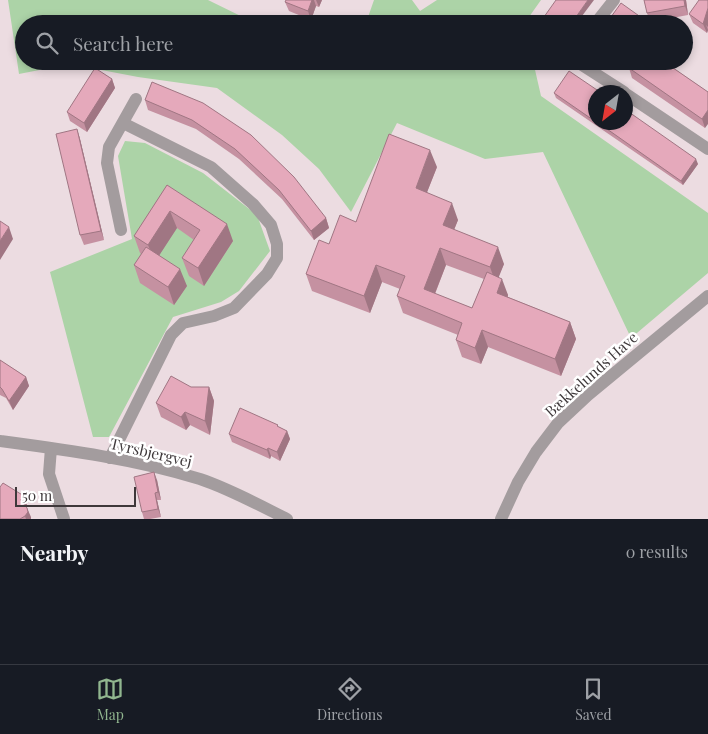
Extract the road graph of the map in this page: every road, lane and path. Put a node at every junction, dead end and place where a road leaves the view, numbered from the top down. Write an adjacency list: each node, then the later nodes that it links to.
1 (614, 0): 2 (street)
2 (602, 15)
3 (590, 70): 4 (street)
4 (613, 85)
5 (633, 98): 8 (street)
6 (136, 99): 7 (street)
7 (123, 123): 9 (street); 13 (street)
8 (708, 149)
9 (121, 230)
10 (708, 296): 16 (street, Bækkelunds Have)
11 (0, 441): 12 (street, Tyrsbjergvej)
12 (51, 448): 13 (street, Tyrsbjergvej); 14 (street)
13 (110, 458): 15 (street, Tyrsbjergvej)
14 (64, 519)
15 (287, 519)
16 (501, 519)

